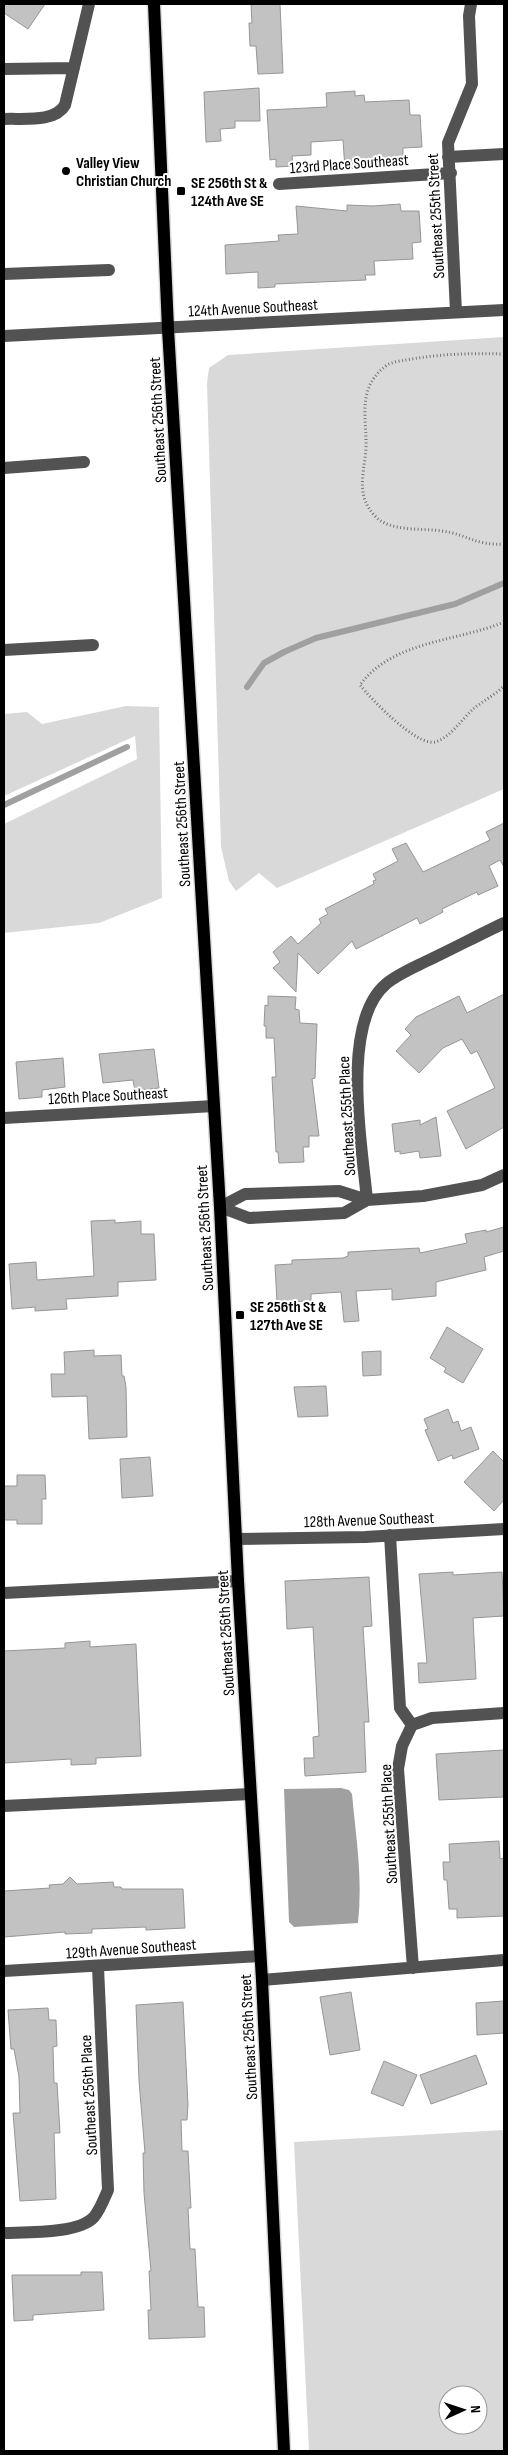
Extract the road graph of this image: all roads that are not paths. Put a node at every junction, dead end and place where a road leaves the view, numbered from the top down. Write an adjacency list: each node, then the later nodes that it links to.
1 (89, 4): 4 (street)
2 (154, 4): 15 (main road, Southeast 256th Street)
3 (471, 4): 8 (street, Southeast 255th Street)
4 (74, 68): 5 (street); 6 (street)
5 (4, 69)
6 (4, 119)
7 (504, 154): 8 (street)
8 (448, 157): 9 (street, Southeast 255th Street)
9 (451, 173): 10 (street, 123rd Place Southeast); 14 (street, Southeast 255th Street)
10 (279, 184)
11 (109, 270): 12 (street)
12 (4, 274)
13 (504, 310): 14 (street, 124th Avenue Southeast)
14 (456, 312): 15 (street, 124th Avenue Southeast)
15 (168, 329): 16 (street, 124th Avenue Southeast); 22 (main road, Southeast 256th Street)
16 (4, 336)
17 (84, 462): 18 (street)
18 (4, 468)
19 (93, 645): 20 (street)
20 (4, 650)
21 (504, 923): 25 (street, Southeast 255th Place)
22 (214, 1106): 23 (street, 126th Place Southeast); 26 (main road, Southeast 256th Street)
23 (4, 1118)
24 (504, 1175): 25 (street)
25 (367, 1200): 26 (street); 26 (street)
26 (220, 1207): 29 (main road, Southeast 256th Street)
27 (504, 1529): 28 (street, 128th Avenue Southeast)
28 (390, 1535): 29 (street, 128th Avenue Southeast); 33 (street)
29 (236, 1539): 30 (main road, Southeast 256th Street)
30 (238, 1581): 31 (street); 34 (main road, Southeast 256th Street)
31 (4, 1593)
32 (504, 1713): 33 (street)
33 (412, 1725): 39 (street, Southeast 255th Place)
34 (250, 1794): 35 (street); 36 (main road, Southeast 256th Street)
35 (4, 1806)
36 (259, 1956): 38 (street, 129th Avenue Southeast); 41 (main road, Southeast 256th Street)
37 (504, 1960): 39 (street)
38 (98, 1967): 40 (street, 129th Avenue Southeast); 42 (street, Southeast 256th Place)
39 (413, 1968): 41 (street)
40 (4, 1972)
41 (262, 1980): 43 (main road, Southeast 256th Street)
42 (4, 2233)
43 (284, 2451)

